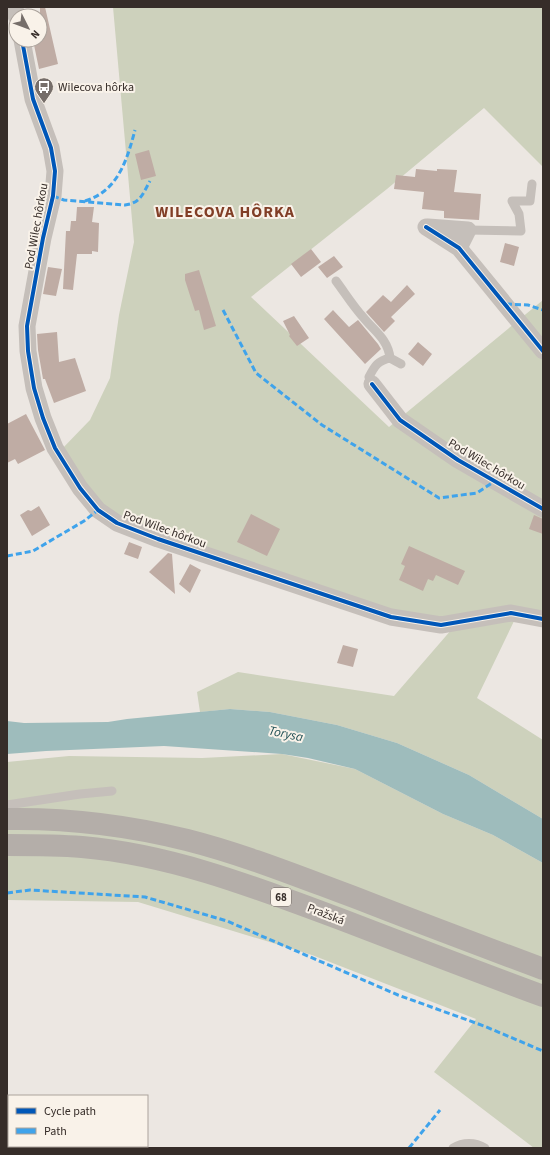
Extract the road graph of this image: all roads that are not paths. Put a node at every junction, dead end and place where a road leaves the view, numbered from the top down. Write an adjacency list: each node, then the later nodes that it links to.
1 (23, 48): 11 (street, Pod Wilec hôrkou)
2 (532, 184): 3 (lane)
3 (468, 230): 4 (street); 4 (street)
4 (459, 248): 6 (street)
5 (336, 281): 7 (lane)
6 (543, 351)
7 (390, 358): 8 (lane); 9 (lane)
8 (401, 364)
9 (372, 384): 10 (street, Pod Wilec hôrkou)
10 (543, 509)
11 (543, 619)
12 (112, 791): 13 (lane)
13 (7, 805)
14 (7, 819): 16 (main road, Pražská / 68)
15 (7, 845): 17 (main road, Pražská / 68)
16 (543, 969)
17 (543, 996)
18 (452, 1148): 19 (lane)
19 (485, 1148)

